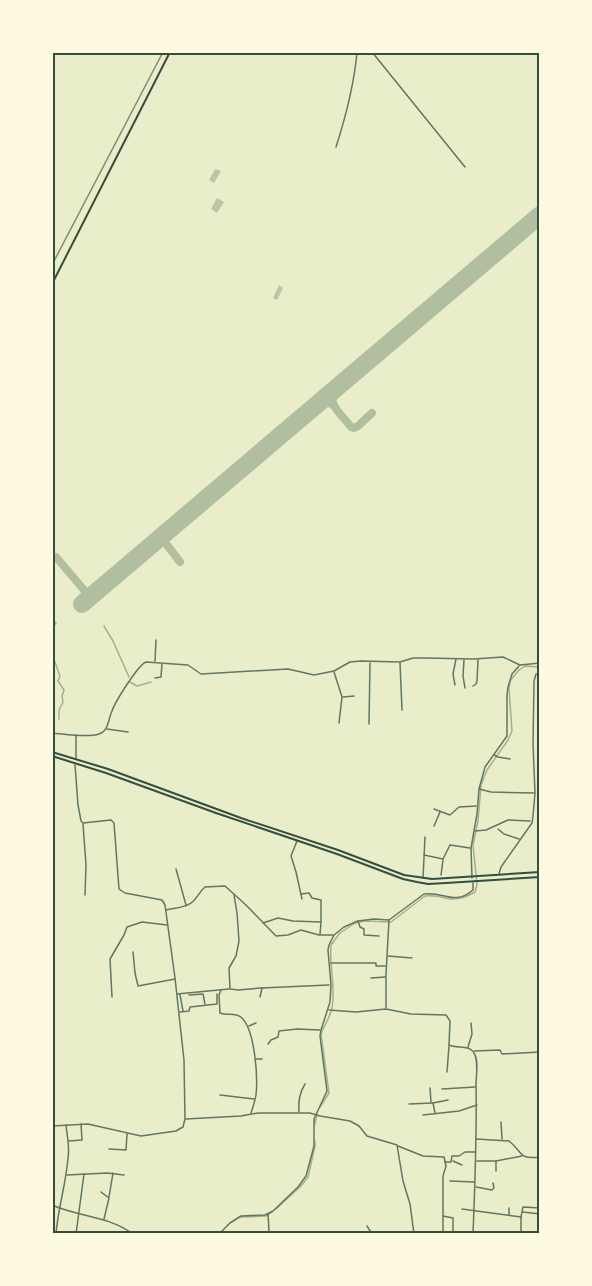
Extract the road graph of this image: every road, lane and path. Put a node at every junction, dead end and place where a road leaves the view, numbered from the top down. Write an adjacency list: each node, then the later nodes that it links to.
1 (170, 52): 6 (main road)
2 (357, 52): 4 (street)
3 (372, 52): 5 (street)
4 (336, 147)
5 (465, 167)
6 (52, 284)
7 (156, 640): 11 (street)
8 (456, 658): 9 (street); 13 (street); 20 (street)
9 (464, 659): 10 (street); 22 (street)
10 (478, 659): 16 (street); 21 (street)
11 (155, 662): 14 (street); 28 (street)
12 (370, 662): 13 (street); 17 (street); 27 (street)
13 (400, 662): 25 (street)
14 (162, 663): 17 (street); 19 (street)
15 (540, 663): 16 (street)
16 (520, 665): 35 (street)
17 (334, 671): 24 (street)
18 (540, 674): 32 (street)
19 (155, 678)
20 (455, 685)
21 (473, 686)
22 (465, 688)
23 (354, 696): 24 (street)
24 (342, 697): 26 (street)
25 (402, 710)
26 (339, 723)
27 (369, 724)
28 (106, 729): 29 (street); 31 (street)
29 (128, 732)
30 (52, 733): 31 (street)
31 (76, 735): 37 (street)
32 (534, 748): 33 (street); 39 (street)
33 (540, 748)
34 (52, 754): 37 (main road)
35 (496, 756): 36 (street); 41 (street)
36 (510, 759)
37 (75, 762): 40 (main road); 47 (street)
38 (540, 764): 39 (street)
39 (535, 765): 42 (street)
40 (107, 771): 53 (main road); 54 (main road)
41 (479, 790): 42 (street); 43 (street)
42 (535, 793): 46 (street)
43 (477, 804): 45 (street); 50 (street)
44 (434, 809): 45 (street)
45 (440, 812): 48 (street)
46 (532, 822): 50 (street); 52 (street)
47 (83, 823): 70 (street); 73 (street)
48 (434, 826)
49 (498, 829): 52 (street)
50 (475, 831): 55 (street)
51 (424, 837): 56 (street)
52 (520, 839): 61 (street)
53 (297, 840): 54 (main road); 69 (street)
54 (305, 842): 64 (main road); 67 (main road)
55 (471, 848): 57 (street); 63 (street)
56 (424, 855): 57 (street); 64 (street)
57 (443, 859): 60 (street)
58 (176, 869): 72 (street)
59 (540, 872): 61 (main road)
60 (441, 874)
61 (499, 875): 63 (main road)
62 (540, 877): 66 (main road)
63 (472, 878): 65 (main road)
64 (423, 879): 65 (main road)
65 (456, 879): 67 (main road)
66 (473, 882): 67 (main road); 74 (street)
67 (456, 883)
68 (234, 894): 72 (street); 77 (street); 92 (street)
69 (301, 894): 71 (street); 75 (street)
70 (85, 895)
71 (302, 900)
72 (186, 905): 73 (street)
73 (166, 910): 78 (street)
74 (389, 920): 76 (street); 83 (street)
75 (321, 922): 77 (street); 79 (street)
76 (358, 922): 80 (street); 81 (street)
77 (263, 923): 79 (street)
78 (168, 925): 88 (street); 98 (street)
79 (319, 935): 80 (street)
80 (334, 935): 85 (street)
81 (379, 936)
82 (133, 952): 88 (street)
83 (387, 956): 84 (street); 86 (street)
84 (412, 958)
85 (329, 963): 86 (street); 90 (street)
86 (386, 966): 87 (street)
87 (386, 977): 89 (street); 100 (street)
88 (176, 978): 94 (street)
89 (371, 978)
90 (331, 985): 91 (street); 101 (street)
91 (262, 988): 92 (street); 97 (street)
92 (230, 989): 93 (street)
93 (221, 990): 94 (street); 106 (street)
94 (179, 994): 102 (street); 103 (street)
95 (189, 994): 99 (street)
96 (217, 994): 99 (street)
97 (260, 997)
98 (112, 998)
99 (205, 1005): 103 (street)
100 (386, 1009): 101 (street); 109 (street)
101 (330, 1011): 107 (street)
102 (179, 1012): 103 (street); 131 (street)
103 (183, 1012)
104 (256, 1023): 106 (street)
105 (471, 1023): 110 (street)
106 (248, 1026): 113 (street)
107 (321, 1030): 108 (street); 129 (street)
108 (268, 1044)
109 (449, 1045): 110 (street); 115 (street)
110 (468, 1048): 111 (street)
111 (473, 1051): 112 (street); 117 (street)
112 (540, 1052)
113 (255, 1059): 114 (street); 121 (street)
114 (262, 1059)
115 (447, 1072)
116 (305, 1084): 126 (street)
117 (476, 1087): 119 (street); 125 (street)
118 (430, 1088): 123 (street)
119 (442, 1089)
120 (220, 1095): 121 (street)
121 (255, 1100): 127 (street)
122 (448, 1100): 123 (street)
123 (432, 1103): 124 (street); 128 (street)
124 (409, 1104)
125 (477, 1105): 128 (street); 137 (street)
126 (299, 1113): 127 (street); 129 (street)
127 (251, 1114): 131 (street)
128 (435, 1114): 130 (street)
129 (316, 1115): 140 (street); 169 (street)
130 (423, 1115)
131 (185, 1119): 136 (street)
132 (501, 1122): 138 (street)
133 (81, 1123): 134 (street); 136 (street); 139 (street)
134 (66, 1124): 135 (street); 139 (street)
135 (52, 1125)
136 (127, 1133): 141 (street)
137 (476, 1139): 138 (street); 142 (street)
138 (502, 1140): 143 (street)
139 (69, 1141): 153 (street)
140 (397, 1145): 148 (street); 186 (street)
141 (109, 1149)
142 (476, 1152): 145 (street); 146 (street)
143 (522, 1156): 144 (street); 147 (street)
144 (540, 1158)
145 (452, 1161): 148 (street); 149 (street)
146 (476, 1161): 147 (street); 156 (street)
147 (496, 1161): 150 (street)
148 (445, 1162): 172 (street)
149 (462, 1165)
150 (496, 1171)
151 (113, 1173): 152 (street); 154 (street); 160 (street)
152 (84, 1174): 153 (street); 168 (street)
153 (66, 1175): 162 (street)
154 (124, 1175)
155 (450, 1181): 156 (street)
156 (475, 1182): 158 (street)
157 (493, 1183): 158 (street)
158 (475, 1186): 166 (street)
159 (101, 1192): 160 (street)
160 (109, 1198): 176 (street)
161 (52, 1205): 162 (street)
162 (58, 1208): 168 (street); 175 (street)
163 (509, 1208): 173 (street)
164 (540, 1208): 167 (street)
165 (462, 1209): 166 (street)
166 (474, 1212): 173 (street); 189 (street)
167 (522, 1212): 170 (street); 174 (street)
168 (79, 1214): 176 (street); 182 (street)
169 (267, 1214): 180 (street); 184 (street)
170 (540, 1214)
171 (52, 1216): 175 (street)
172 (443, 1216): 187 (street); 188 (street)
173 (509, 1216): 174 (street)
174 (521, 1217): 190 (street)
175 (57, 1218): 179 (street)
176 (104, 1220): 183 (street)
177 (367, 1226): 185 (street)
178 (52, 1229): 179 (street)
179 (56, 1229): 181 (street)
180 (269, 1231)
181 (56, 1233)
182 (75, 1233)
183 (133, 1233)
184 (219, 1233)
185 (372, 1233)
186 (414, 1233)
187 (443, 1233)
188 (453, 1233)
189 (473, 1233)
190 (521, 1233)

